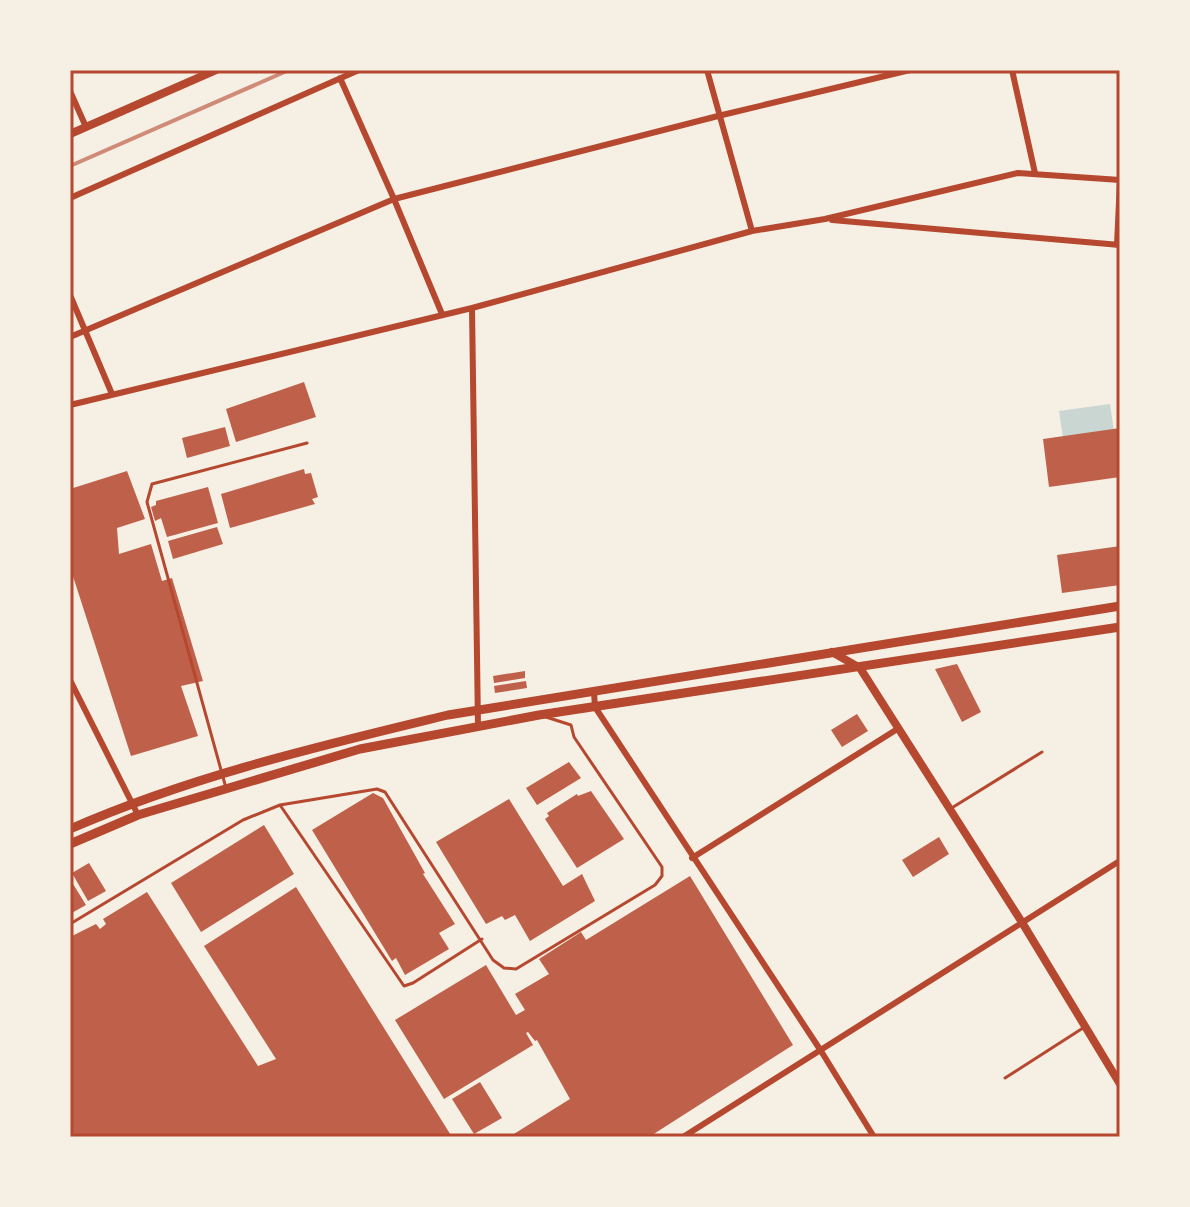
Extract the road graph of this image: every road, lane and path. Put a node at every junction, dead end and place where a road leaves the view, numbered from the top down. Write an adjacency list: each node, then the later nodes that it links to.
1 (216, 70): 7 (street)
2 (359, 70): 8 (street)
3 (707, 70): 10 (street)
4 (910, 70): 6 (street)
5 (1012, 70): 13 (street)
6 (894, 72): 10 (street)
7 (201, 73): 11 (street)
8 (340, 78): 15 (street); 16 (street)
9 (70, 91): 11 (street)
10 (718, 116): 16 (street); 18 (street)
11 (86, 127): 12 (street)
12 (70, 134)
13 (1035, 173): 14 (street); 17 (street)
14 (1120, 180): 19 (street)
15 (70, 198)
16 (394, 199): 22 (street); 23 (street)
17 (825, 219): 18 (street); 19 (street)
18 (752, 231): 21 (street)
19 (1119, 245)
20 (70, 295): 23 (street)
21 (472, 308): 22 (street); 38 (street)
22 (442, 314): 25 (street)
23 (86, 330): 24 (street); 25 (street)
24 (70, 337)
25 (112, 394): 26 (street)
26 (70, 405)
27 (307, 443): 43 (lane)
28 (1120, 606): 29 (main road)
29 (1061, 614): 31 (main road); 32 (main road)
30 (1120, 627): 31 (main road)
31 (1062, 634): 33 (main road)
32 (832, 652): 33 (street); 35 (main road)
33 (860, 668): 37 (main road); 41 (street)
34 (70, 680): 45 (street)
35 (594, 692): 36 (main road); 37 (street)
36 (536, 699): 38 (main road); 39 (lane)
37 (595, 707): 39 (main road); 51 (street)
38 (477, 710): 40 (street); 43 (main road)
39 (539, 715): 40 (main road); 55 (lane)
40 (478, 726): 44 (main road)
41 (899, 728): 47 (street); 51 (street)
42 (1042, 752): 47 (lane)
43 (221, 774): 44 (lane); 45 (main road)
44 (226, 788): 48 (main road)
45 (134, 803): 48 (street); 49 (main road)
46 (280, 805): 53 (lane); 55 (lane); 55 (lane)
47 (950, 809): 54 (street)
48 (138, 815): 50 (main road)
49 (70, 829)
50 (70, 844)
51 (692, 858): 57 (street)
52 (1118, 862): 54 (street)
53 (70, 924)
54 (1023, 924): 56 (street); 57 (street)
55 (482, 939)
56 (1086, 1026): 58 (lane); 59 (street)
57 (821, 1051): 60 (street); 61 (street)
58 (1005, 1078)
59 (1120, 1084)
60 (683, 1137)
61 (874, 1137)

